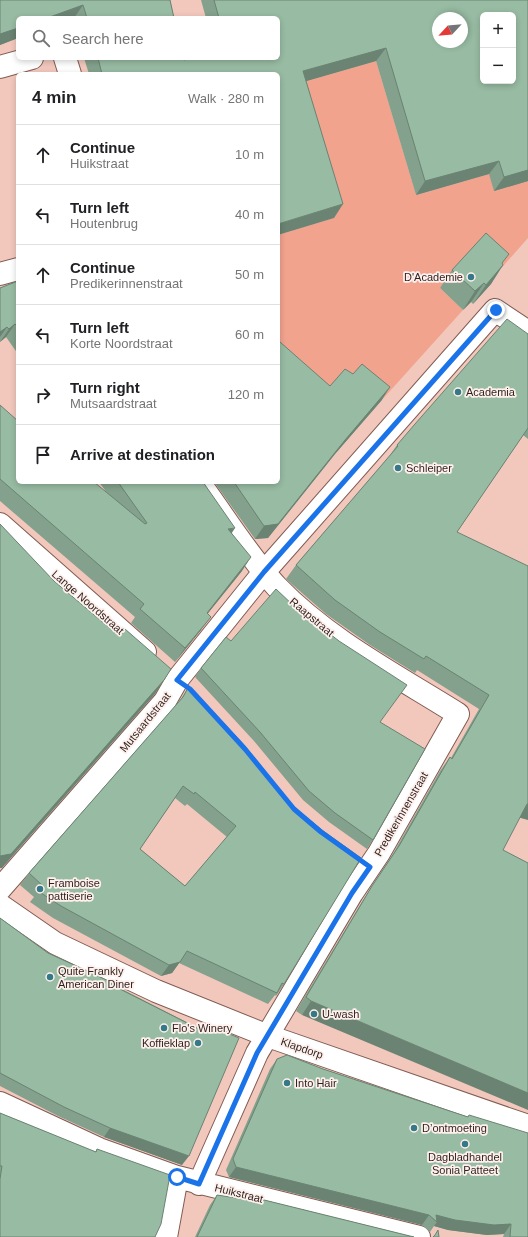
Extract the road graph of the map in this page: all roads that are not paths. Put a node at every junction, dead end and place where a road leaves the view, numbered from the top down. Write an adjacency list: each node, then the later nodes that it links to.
1 (23, 60): 3 (street)
2 (66, 60): 4 (street)
3 (0, 65)
4 (69, 72)
5 (16, 270): 6 (street)
6 (0, 274)
7 (528, 332): 10 (street, Mutsaardstraat)
8 (200, 484): 10 (street, Raapstraat)
9 (0, 524): 11 (street, Lange Noordstraat)
10 (264, 572): 11 (street, Mutsaardstraat); 13 (street, Raapstraat)
11 (177, 680): 12 (street, Lange Noordstraat); 16 (street, Mutsaardstraat)
12 (195, 694)
13 (458, 714): 15 (street, Predikerinnenstraat)
14 (351, 854): 15 (street)
15 (370, 867): 18 (street, Predikerinnenstraat)
16 (0, 889)
17 (0, 905): 18 (street, Klapdorp)
18 (268, 1036): 20 (street, Klapdorp); 22 (street, Predikerinnenstraat)
19 (0, 1103): 21 (street, Huikstraat)
20 (528, 1126)
21 (177, 1177): 22 (street, Huikstraat); 23 (street)
22 (199, 1184): 24 (street, Huikstraat)
23 (166, 1237)
24 (419, 1237)

